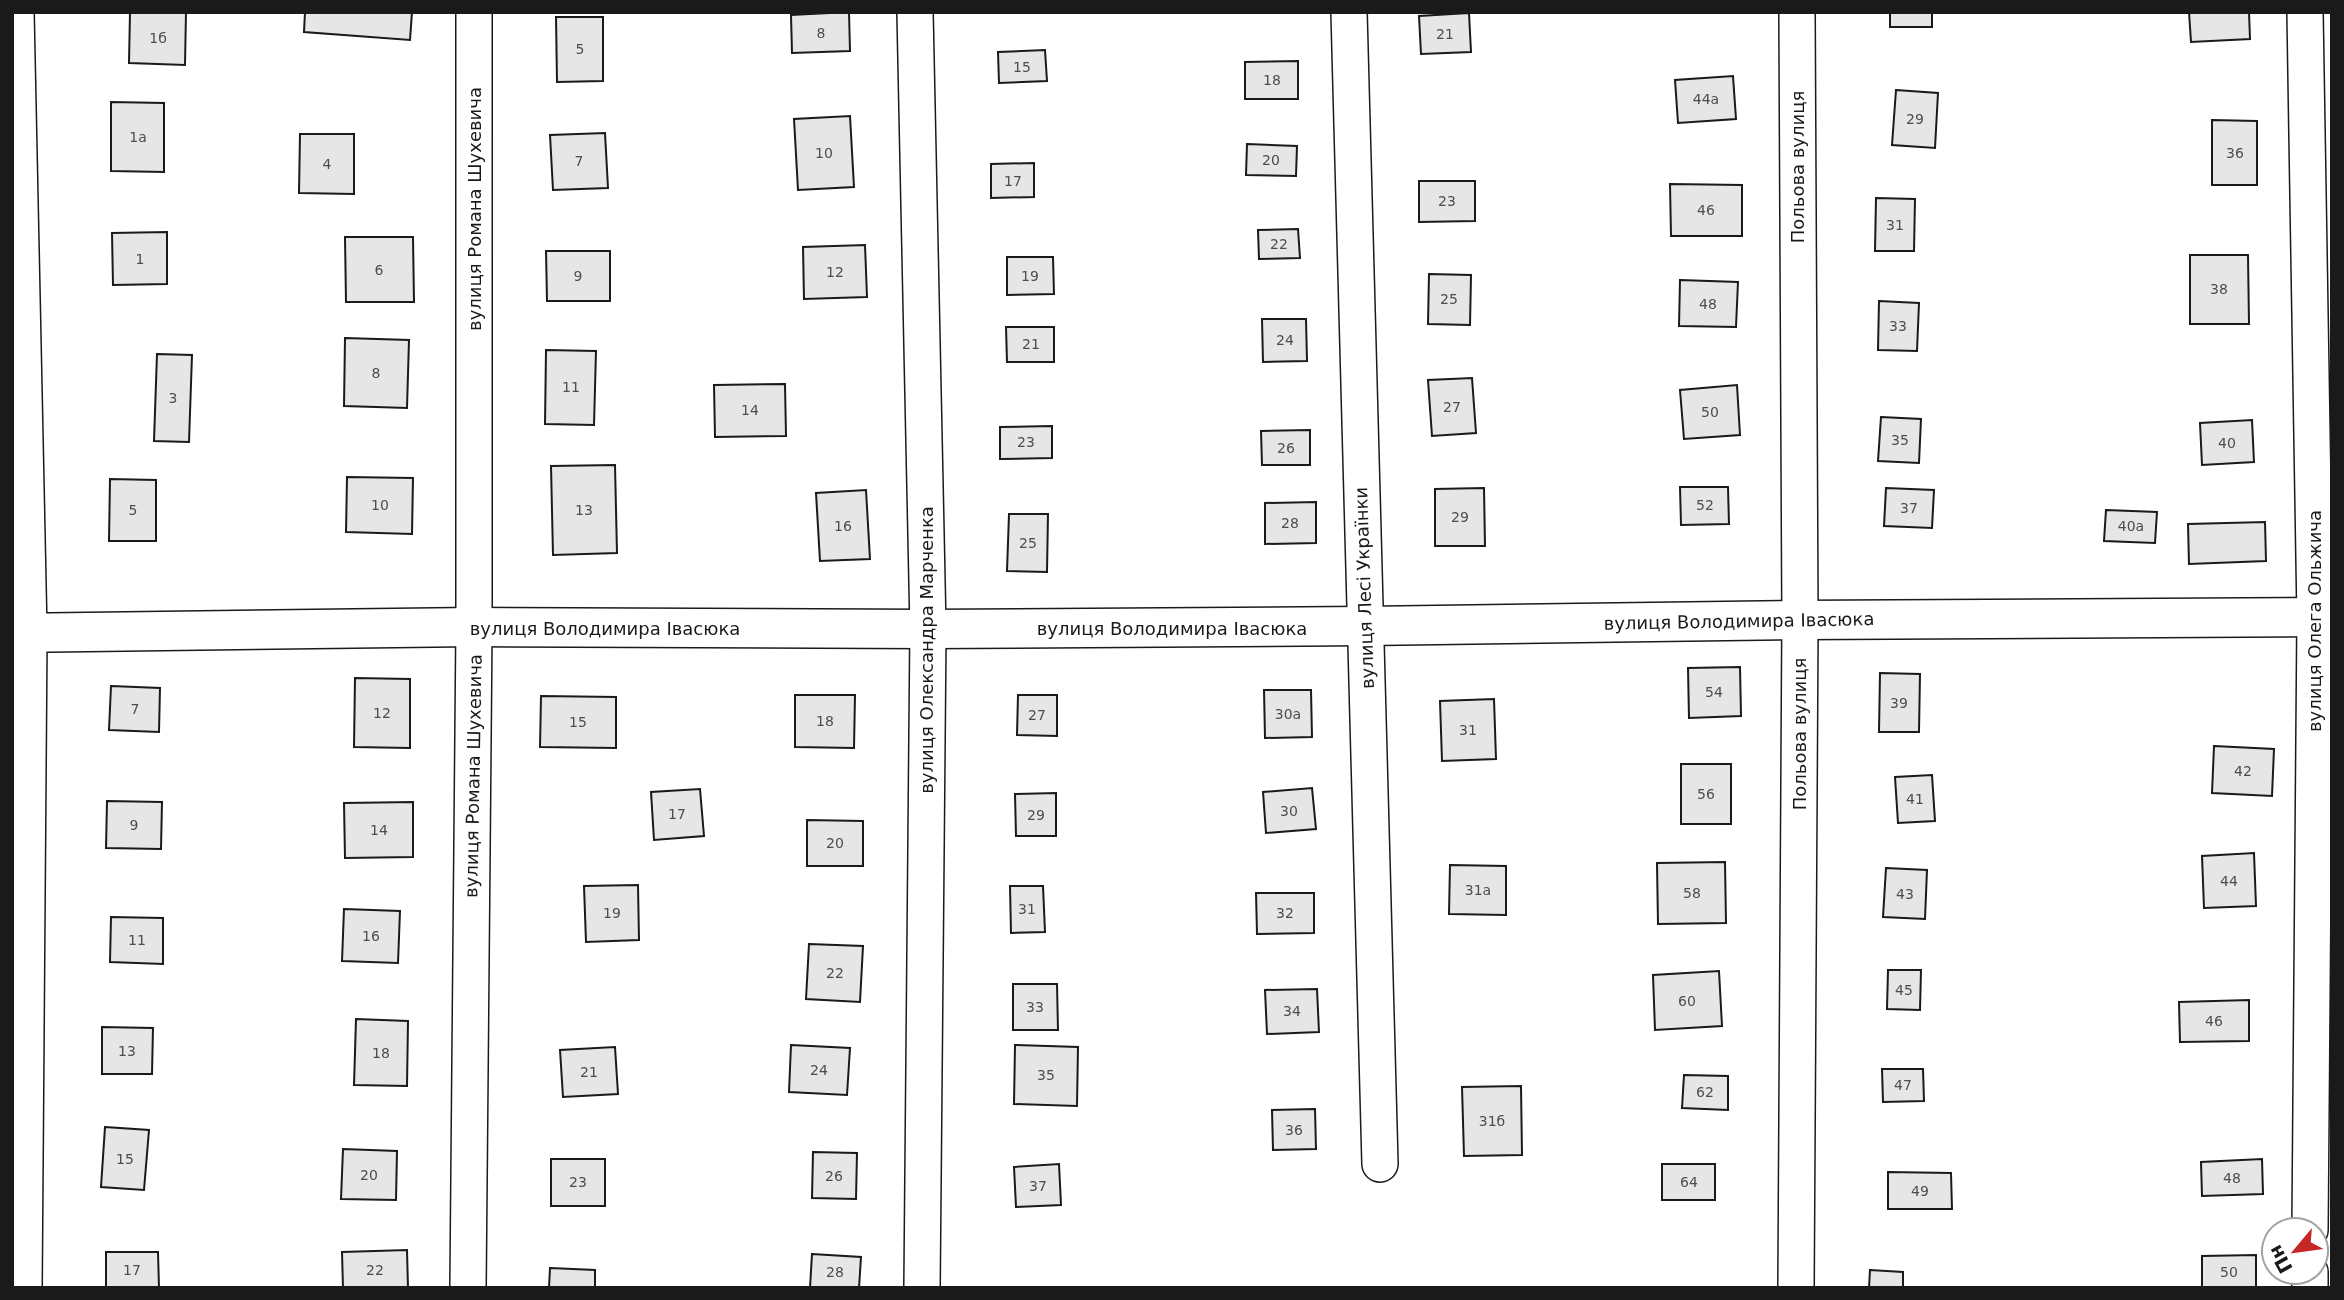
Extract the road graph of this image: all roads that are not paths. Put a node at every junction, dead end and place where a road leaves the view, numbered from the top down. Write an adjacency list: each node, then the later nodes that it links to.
1 (16, 12): 12 (street)
2 (474, 12): 10 (street, вулиця Романа Шухевича)
3 (915, 12): 11 (street, вулиця Олександра Марченка)
4 (1349, 12): 9 (street, вулиця Лесі Українки)
5 (1797, 12): 8 (street, Польова вулиця)
6 (2305, 12): 7 (street, вулиця Олега Ольжича)
7 (2323, 617): 8 (street, вулиця Володимира Івасюка); 14 (street, вулиця Олега Ольжича)
8 (1800, 620): 9 (street, вулиця Володимира Івасюка); 18 (street, Польова вулиця)
9 (1365, 626): 11 (street, вулиця Володимира Івасюка); 13 (street, вулиця Лесі Українки)
10 (474, 627): 11 (street, вулиця Володимира Івасюка); 12 (street, вулиця Володимира Івасюка); 16 (street, вулиця Романа Шухевича)
11 (928, 629): 17 (street, вулиця Олександра Марченка)
12 (21, 633): 15 (street)
13 (1380, 1164)
14 (2310, 1216)
15 (24, 1288)
16 (468, 1288)
17 (922, 1288)
18 (1796, 1288)

